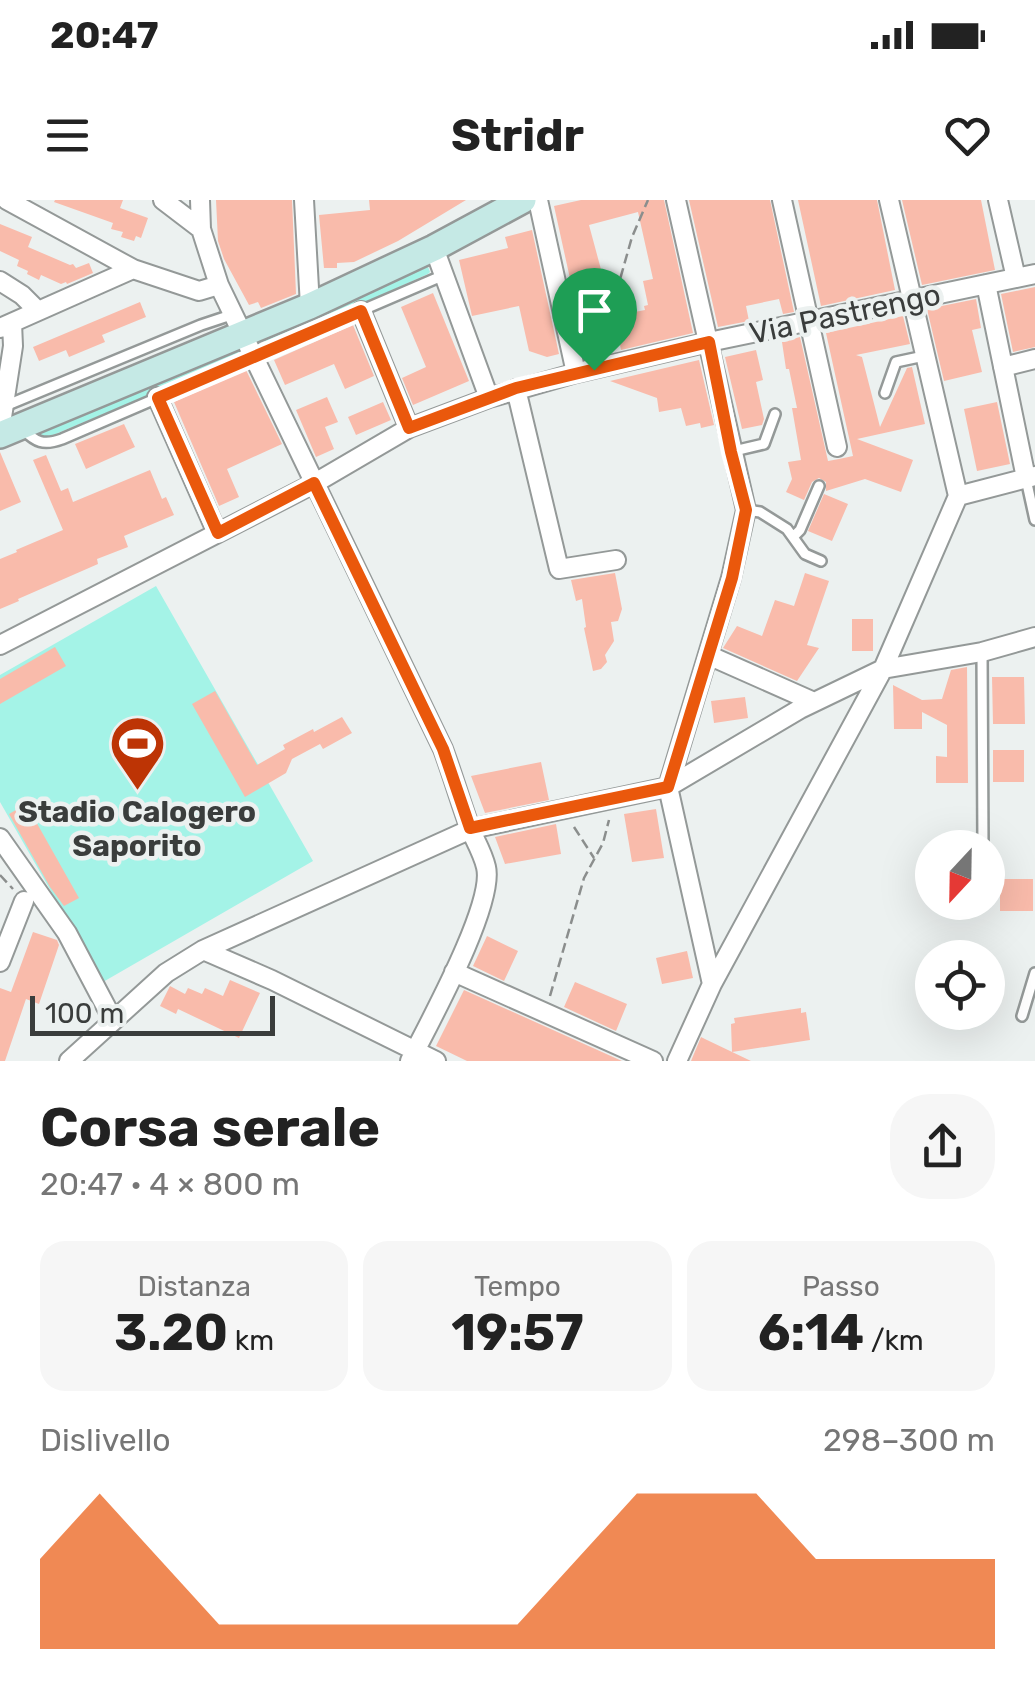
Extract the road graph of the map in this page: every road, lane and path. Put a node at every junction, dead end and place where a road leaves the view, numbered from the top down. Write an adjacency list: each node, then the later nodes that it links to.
1 (7, 200): 14 (street)
2 (163, 200): 12 (street)
3 (200, 200): 12 (street)
4 (304, 200): 21 (street)
5 (522, 200): 13 (main road)
6 (538, 200): 31 (street)
7 (648, 200): 31 (path)
8 (676, 200): 27 (street)
9 (782, 200): 24 (street)
10 (889, 200): 20 (street)
11 (998, 200): 16 (street)
12 (201, 229): 19 (street)
13 (434, 248): 15 (street); 21 (main road)
14 (133, 270): 19 (street); 22 (street)
15 (444, 274): 23 (lane); 35 (street)
16 (1026, 276): 18 (street, Via Pastrengo)
17 (0, 281): 22 (street)
18 (986, 284): 20 (street, Via Pastrengo); 30 (street)
19 (219, 285): 26 (street)
20 (911, 300): 24 (street, Via Pastrengo); 28 (street)
21 (310, 306): 26 (main road)
22 (38, 311): 25 (street)
23 (361, 311): 26 (lane); 38 (street)
24 (808, 320): 27 (street, Via Pastrengo); 39 (street)
25 (6, 325): 37 (street)
26 (244, 336): 34 (lane); 37 (main road); 42 (street)
27 (709, 342): 31 (street, Via Pastrengo); 40 (street)
28 (924, 356): 33 (lane); 44 (street)
29 (1035, 359): 30 (street)
30 (1002, 367): 41 (street)
31 (585, 372): 32 (street, Via Pastrengo)
32 (516, 388): 35 (street, Via Pastrengo); 49 (street)
33 (885, 393)
34 (158, 398): 37 (lane); 47 (street)
35 (489, 398): 38 (street, Via Pastrengo)
36 (775, 414): 40 (lane)
37 (6, 424)
38 (409, 428): 42 (street, Via Pastrengo)
39 (837, 448)
40 (731, 452): 45 (street)
41 (1030, 477): 44 (street); 46 (lane)
42 (314, 483): 47 (street, Via Pastrengo); 60 (street)
43 (820, 486): 48 (lane)
44 (958, 496): 55 (street)
45 (746, 510): 48 (lane); 54 (street)
46 (1035, 520)
47 (218, 533): 52 (street, Via Pastrengo)
48 (793, 537): 50 (lane)
49 (616, 560)
50 (821, 561)
51 (1035, 637): 53 (street)
52 (0, 645)
53 (982, 652): 55 (street); 61 (lane)
54 (708, 656): 56 (street); 57 (street)
55 (883, 669): 56 (street); 69 (street)
56 (814, 702): 57 (street)
57 (668, 787): 58 (street); 69 (street)
58 (610, 800): 59 (street); 63 (path)
59 (568, 809): 60 (street); 63 (path)
60 (470, 828): 65 (street); 67 (street)
61 (982, 830)
62 (0, 838): 72 (street)
63 (594, 860): 70 (path)
64 (24, 900): 66 (street)
65 (203, 950): 72 (street); 73 (street)
66 (0, 962)
67 (454, 972): 70 (street); 73 (street)
68 (1035, 974): 71 (lane)
69 (712, 984): 77 (street)
70 (545, 1012): 76 (street)
71 (1022, 1016)
72 (113, 1020): 74 (street)
73 (412, 1056): 75 (street)
74 (69, 1061)
75 (436, 1061)
76 (653, 1061)
77 (677, 1061)

